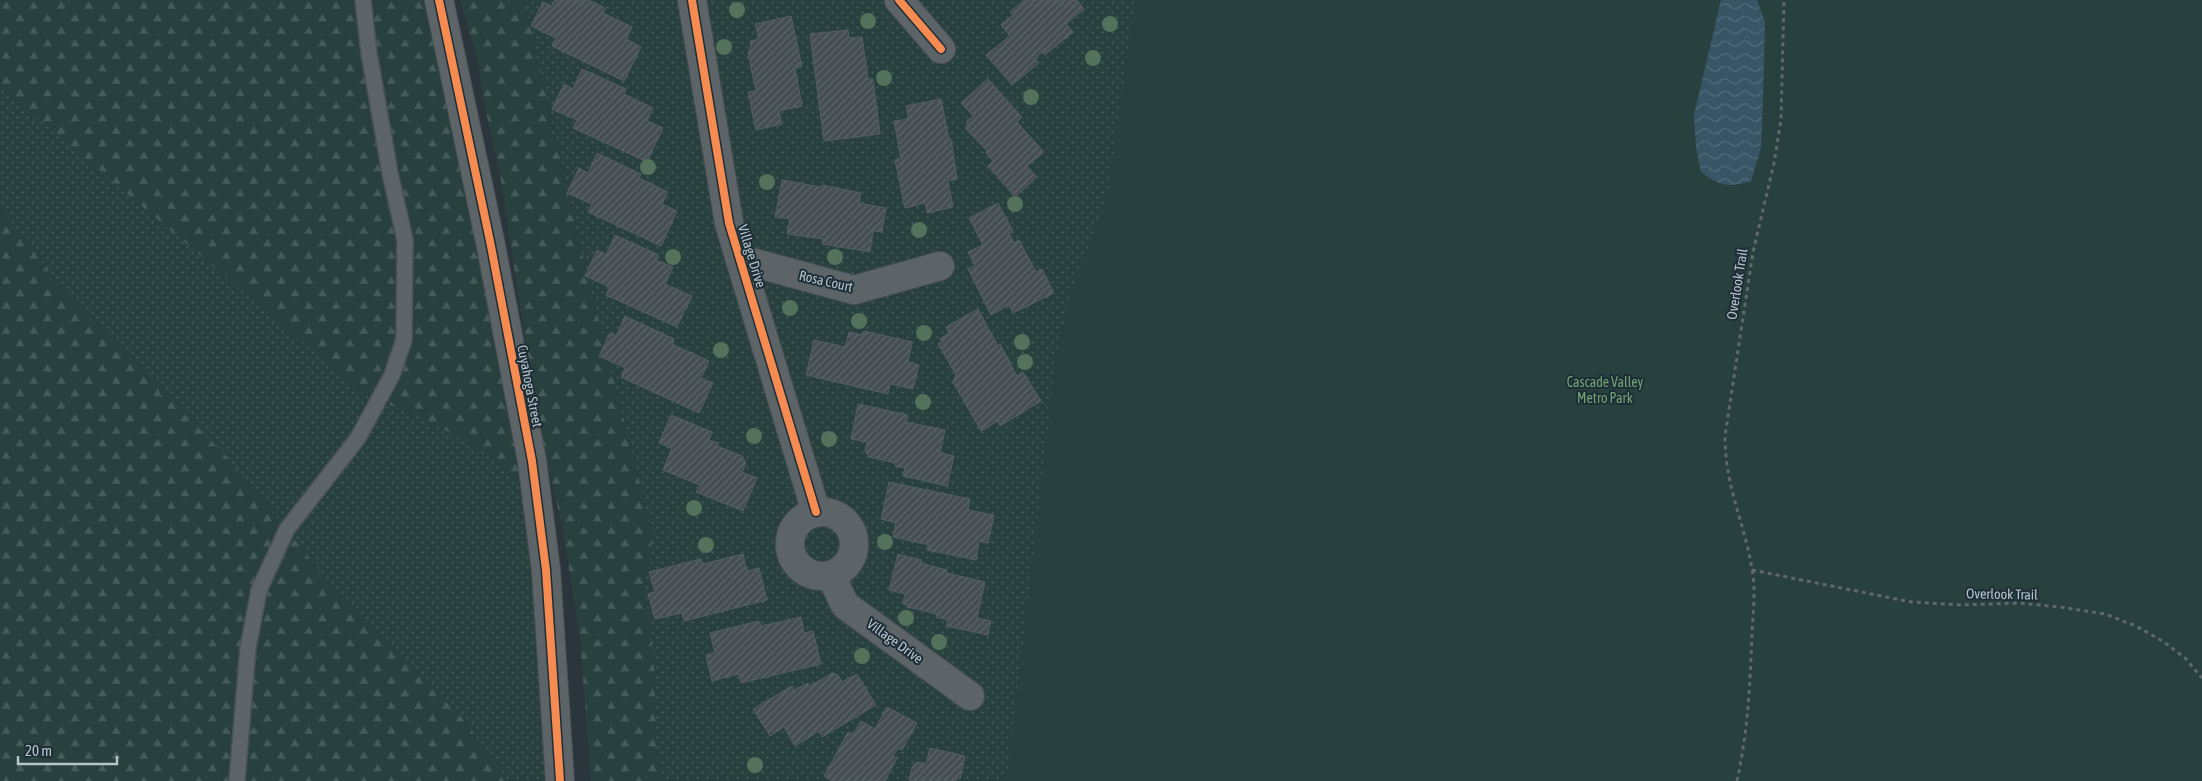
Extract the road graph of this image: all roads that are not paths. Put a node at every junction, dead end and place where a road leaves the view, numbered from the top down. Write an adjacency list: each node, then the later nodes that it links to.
1 (363, 0): 11 (lane)
2 (439, 0): 12 (street, Cuyahoga Street)
3 (692, 0): 6 (street, Village Drive)
4 (899, 0): 5 (street)
5 (941, 49)
6 (740, 259): 7 (street, Rosa Court); 8 (street, Village Drive)
7 (940, 266)
8 (816, 512): 9 (street); 9 (street)
9 (831, 576): 10 (street, Village Drive)
10 (970, 696)
11 (238, 781)
12 (560, 781)

